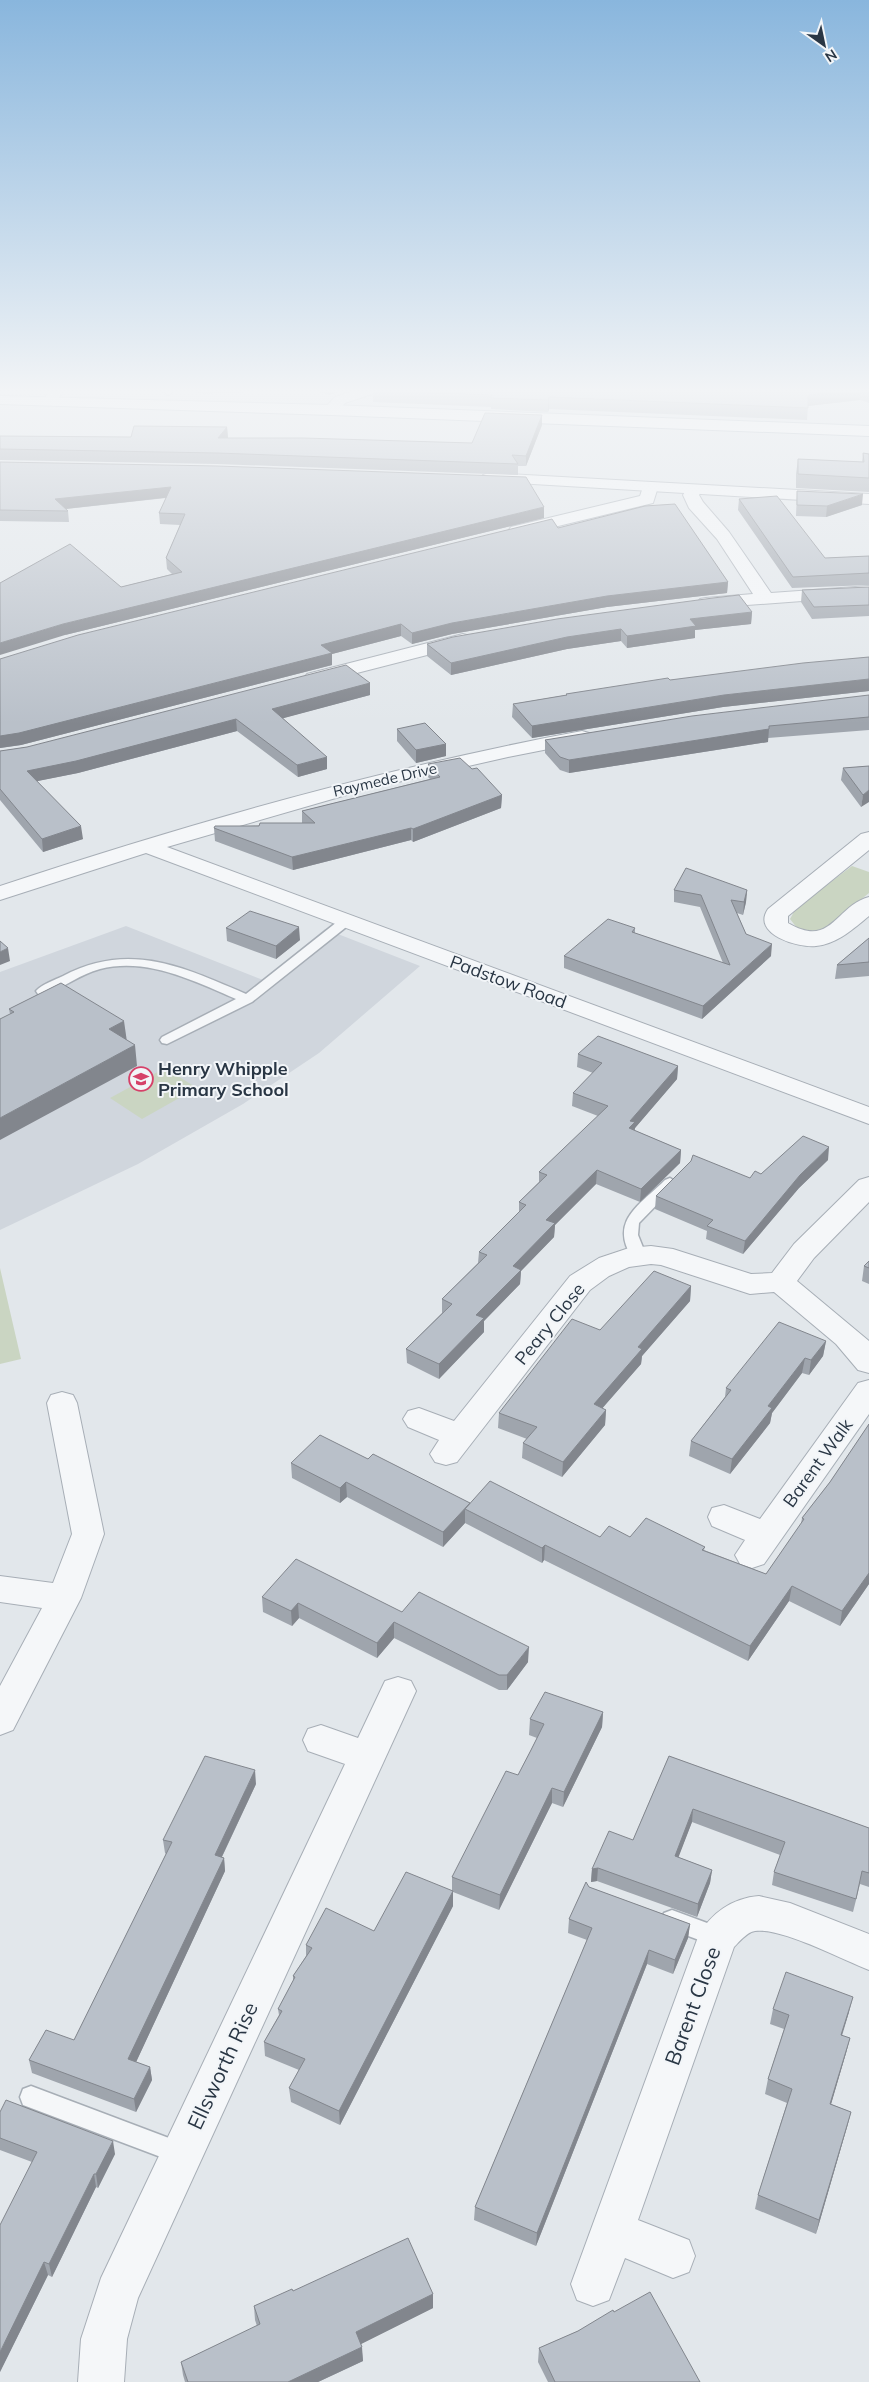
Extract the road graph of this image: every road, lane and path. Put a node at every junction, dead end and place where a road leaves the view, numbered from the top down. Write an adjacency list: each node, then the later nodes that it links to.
1 (635, 502): 3 (street)
2 (694, 502): 5 (street)
3 (498, 536)
4 (869, 591): 5 (street)
5 (765, 598): 6 (street)
6 (686, 605)
7 (479, 636): 8 (street)
8 (292, 684)
9 (597, 734): 11 (street, Raymede Drive)
10 (869, 839): 13 (street)
11 (148, 844): 12 (street, Raymede Drive); 14 (street, Padstow Road)
12 (0, 893)
13 (869, 904)
14 (346, 921): 16 (lane); 18 (street, Padstow Road)
15 (43, 991): 16 (lane)
16 (247, 999): 17 (lane)
17 (168, 1040)
18 (869, 1116)
19 (684, 1170): 21 (lane)
20 (869, 1186): 22 (street)
21 (638, 1255): 22 (street, Peary Close); 26 (street, Peary Close)
22 (781, 1282): 23 (street)
23 (869, 1363)
24 (869, 1390): 27 (street, Barent Walk)
25 (62, 1403): 29 (street)
26 (419, 1418)
27 (724, 1517)
28 (0, 1589): 29 (street)
29 (64, 1598): 31 (street)
30 (398, 1691): 33 (street, Ellsworth Rise)
31 (0, 1720)
32 (321, 1740): 33 (street)
33 (367, 1757): 38 (street, Ellsworth Rise)
34 (657, 1915): 35 (lane)
35 (718, 1937): 36 (street, Barent Close); 39 (street, Barent Close)
36 (869, 1952)
37 (31, 2097): 38 (lane)
38 (182, 2154): 42 (street, Ellsworth Rise)
39 (612, 2231): 40 (street); 41 (street, Barent Close)
40 (673, 2256)
41 (593, 2284)
42 (101, 2382)

